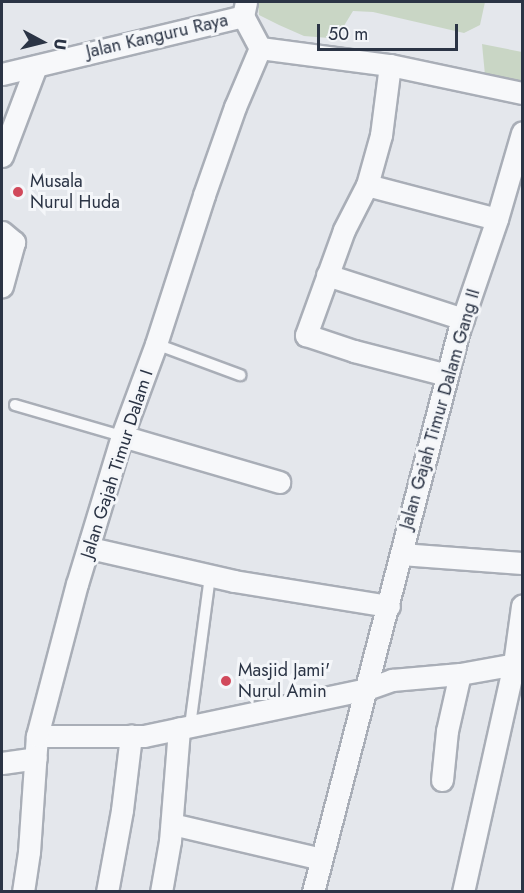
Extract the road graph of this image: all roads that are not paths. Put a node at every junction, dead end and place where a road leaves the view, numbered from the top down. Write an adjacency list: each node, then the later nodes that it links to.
1 (245, 9): 2 (street); 4 (street, Jalan Kanguru Raya)
2 (260, 48): 3 (street); 15 (street, Jalan Gajah Timur Dalam I)
3 (390, 65): 6 (street); 9 (street)
4 (36, 66): 5 (street, Jalan Kanguru Raya); 8 (street)
5 (2, 74)
6 (522, 93)
7 (522, 133): 10 (street, Jalan Gajah Timur Dalam Gang II)
8 (2, 156)
9 (367, 185): 10 (street); 12 (street)
10 (497, 219): 14 (street, Jalan Gajah Timur Dalam Gang II)
11 (2, 232): 13 (street)
12 (327, 275): 14 (street); 17 (street)
13 (2, 286)
14 (463, 319): 17 (street, Jalan Gajah Timur Dalam Gang II)
15 (156, 344): 16 (lane); 19 (street, Jalan Gajah Timur Dalam I)
16 (240, 375)
17 (447, 375): 22 (street, Jalan Gajah Timur Dalam Gang II)
18 (15, 405): 19 (lane)
19 (122, 436): 20 (street); 21 (street, Jalan Gajah Timur Dalam I)
20 (279, 482)
21 (90, 548): 24 (street); 31 (street, Jalan Gajah Timur Dalam I)
22 (401, 554): 23 (street); 25 (street, Jalan Gajah Timur Dalam Gang II)
23 (522, 563)
24 (210, 576): 25 (street); 30 (lane)
25 (388, 606): 29 (street, Jalan Gajah Timur Dalam Gang II)
26 (522, 606): 27 (street)
27 (518, 663): 28 (street); 42 (street)
28 (460, 674): 29 (street); 35 (street)
29 (367, 688): 30 (street); 37 (street, Jalan Gajah Timur Dalam Gang II)
30 (184, 727): 32 (street); 36 (street)
31 (37, 736): 32 (street); 33 (street, Jalan Gajah Timur Dalam I)
32 (131, 736): 39 (street)
33 (36, 759): 34 (street); 38 (street, Jalan Gajah Timur Dalam I)
34 (2, 764)
35 (442, 780)
36 (172, 824): 37 (street); 40 (street)
37 (321, 859): 41 (street, Jalan Gajah Timur Dalam Gang II)
38 (23, 891)
39 (107, 891)
40 (161, 891)
41 (313, 891)
42 (463, 891)

